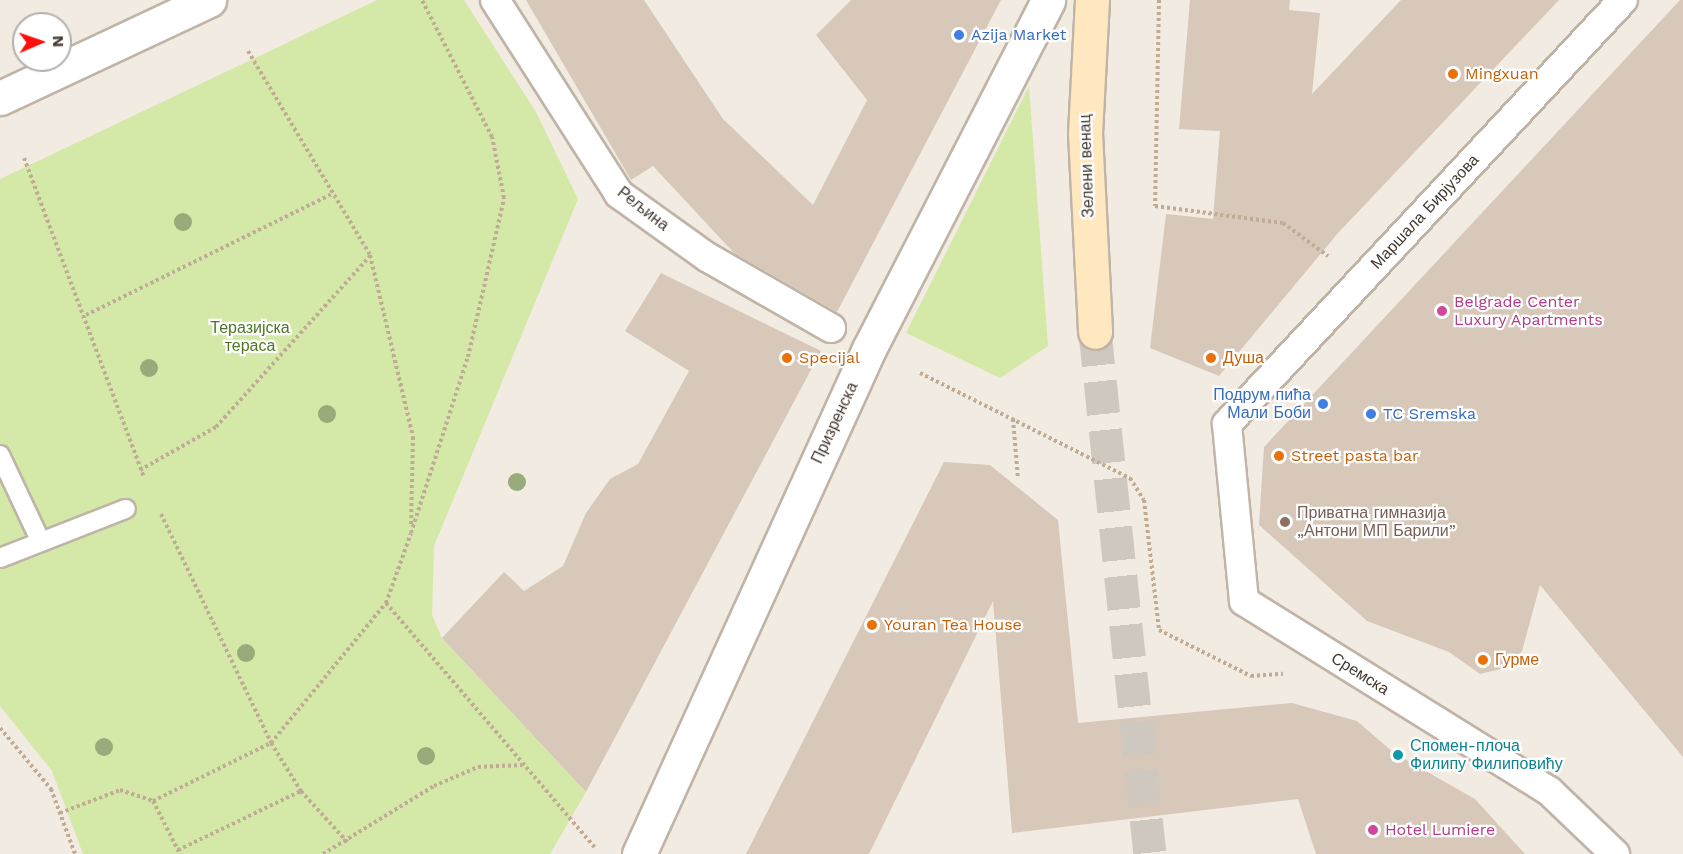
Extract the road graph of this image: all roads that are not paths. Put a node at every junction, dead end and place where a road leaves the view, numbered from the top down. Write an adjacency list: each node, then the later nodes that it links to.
1 (209, 0): 6 (street)
2 (495, 0): 8 (street, Рељина)
3 (1048, 0): 8 (street, Призренска)
4 (1092, 0): 7 (main road, Зелени венац)
5 (1623, 0): 9 (street, Маршала Бирјузова)
6 (0, 98)
7 (1095, 332)
8 (869, 349): 14 (street, Призренска)
9 (1227, 424): 15 (street, Сремска)
10 (0, 455): 12 (lane)
11 (126, 509): 12 (lane)
12 (41, 542): 13 (lane)
13 (0, 558)
14 (639, 854)
15 (1615, 854)

